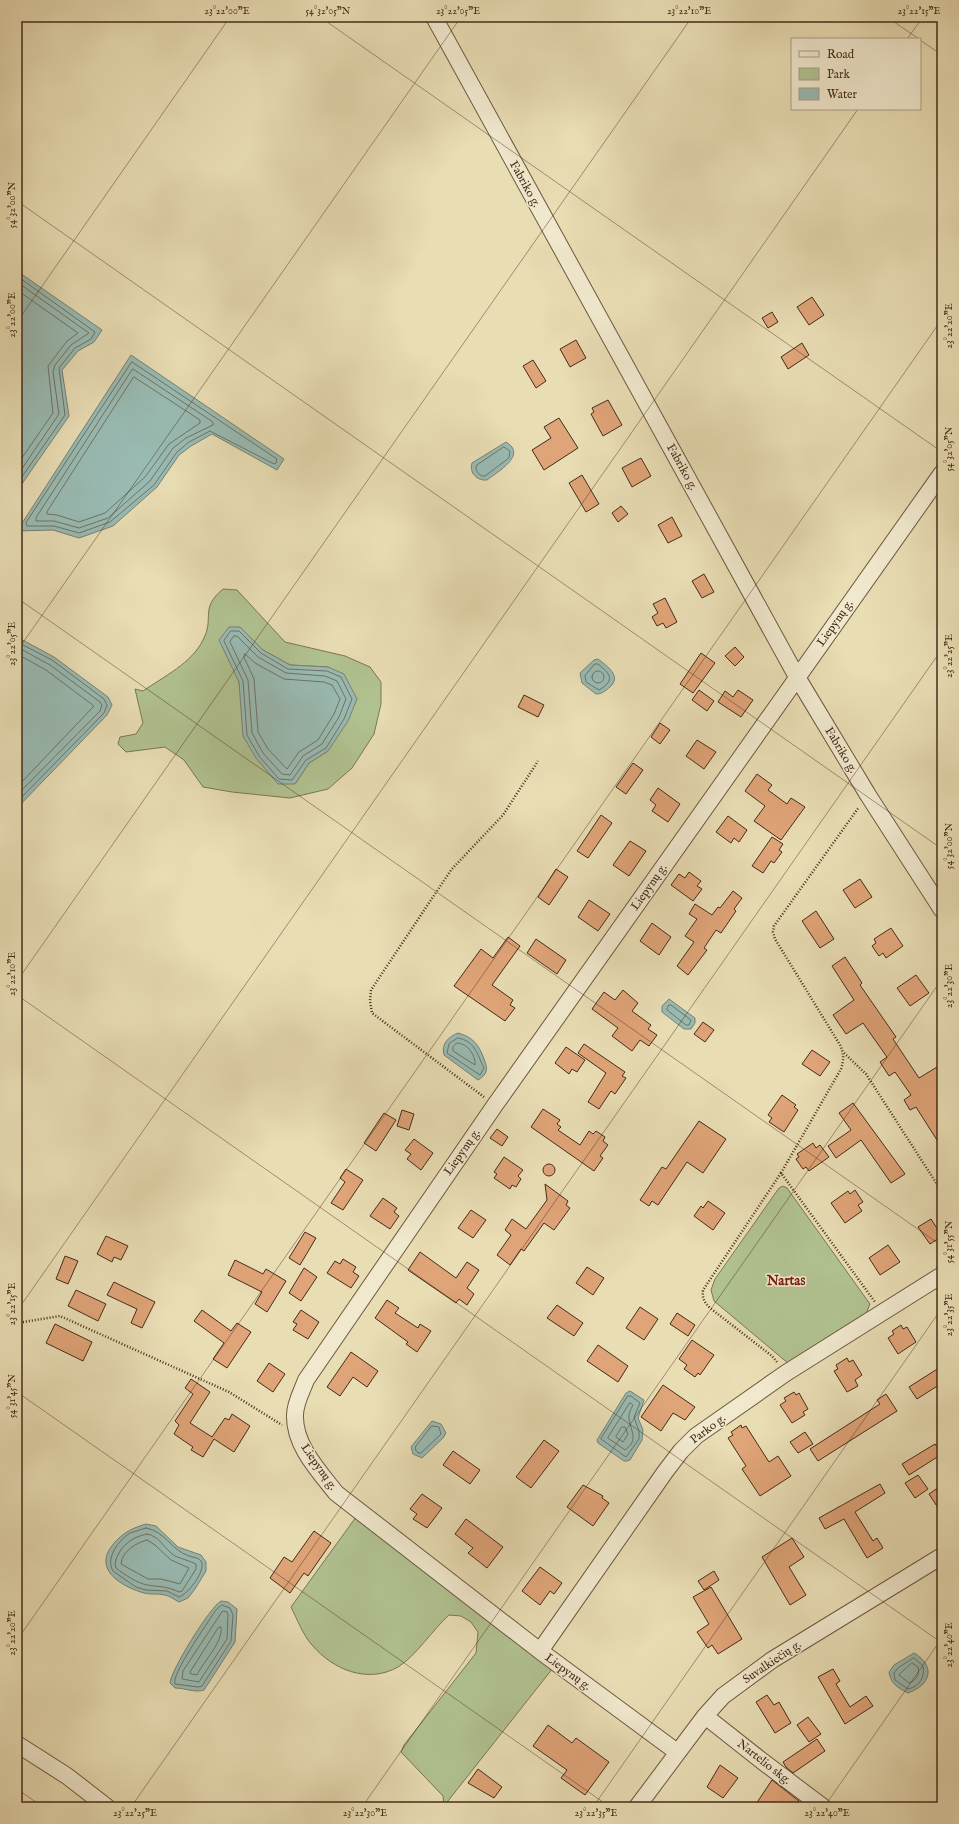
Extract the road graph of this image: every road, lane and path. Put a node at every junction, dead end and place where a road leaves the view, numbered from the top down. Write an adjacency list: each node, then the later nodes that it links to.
1 (434, 17): 3 (street, Fabriko g.)
2 (942, 473): 3 (street, Liepynų g.)
3 (797, 677): 5 (street, Fabriko g.); 8 (street, Liepynų g.)
4 (538, 761): 8 (path)
5 (868, 795): 6 (street, Fabriko g.); 7 (path)
6 (942, 910)
7 (843, 1052): 9 (path); 10 (path)
8 (495, 1106): 15 (street, Liepynų g.)
9 (781, 1173): 12 (path); 14 (path)
10 (942, 1192)
11 (942, 1275): 12 (street, Parko g.)
12 (882, 1312): 14 (street, Parko g.)
13 (17, 1323): 15 (path)
14 (786, 1374): 17 (street, Parko g.)
15 (297, 1435): 17 (street, Liepynų g.)
16 (942, 1556): 18 (street, Suvalkiečių g.)
17 (540, 1652): 20 (street, Liepynų g.)
18 (705, 1716): 20 (street, Suvalkiečių g.); 23 (street, Nartelio skg.)
19 (17, 1744): 21 (street)
20 (677, 1752): 22 (street, Suvalkiečių g.)
21 (107, 1807)
22 (637, 1807)
23 (823, 1807)

